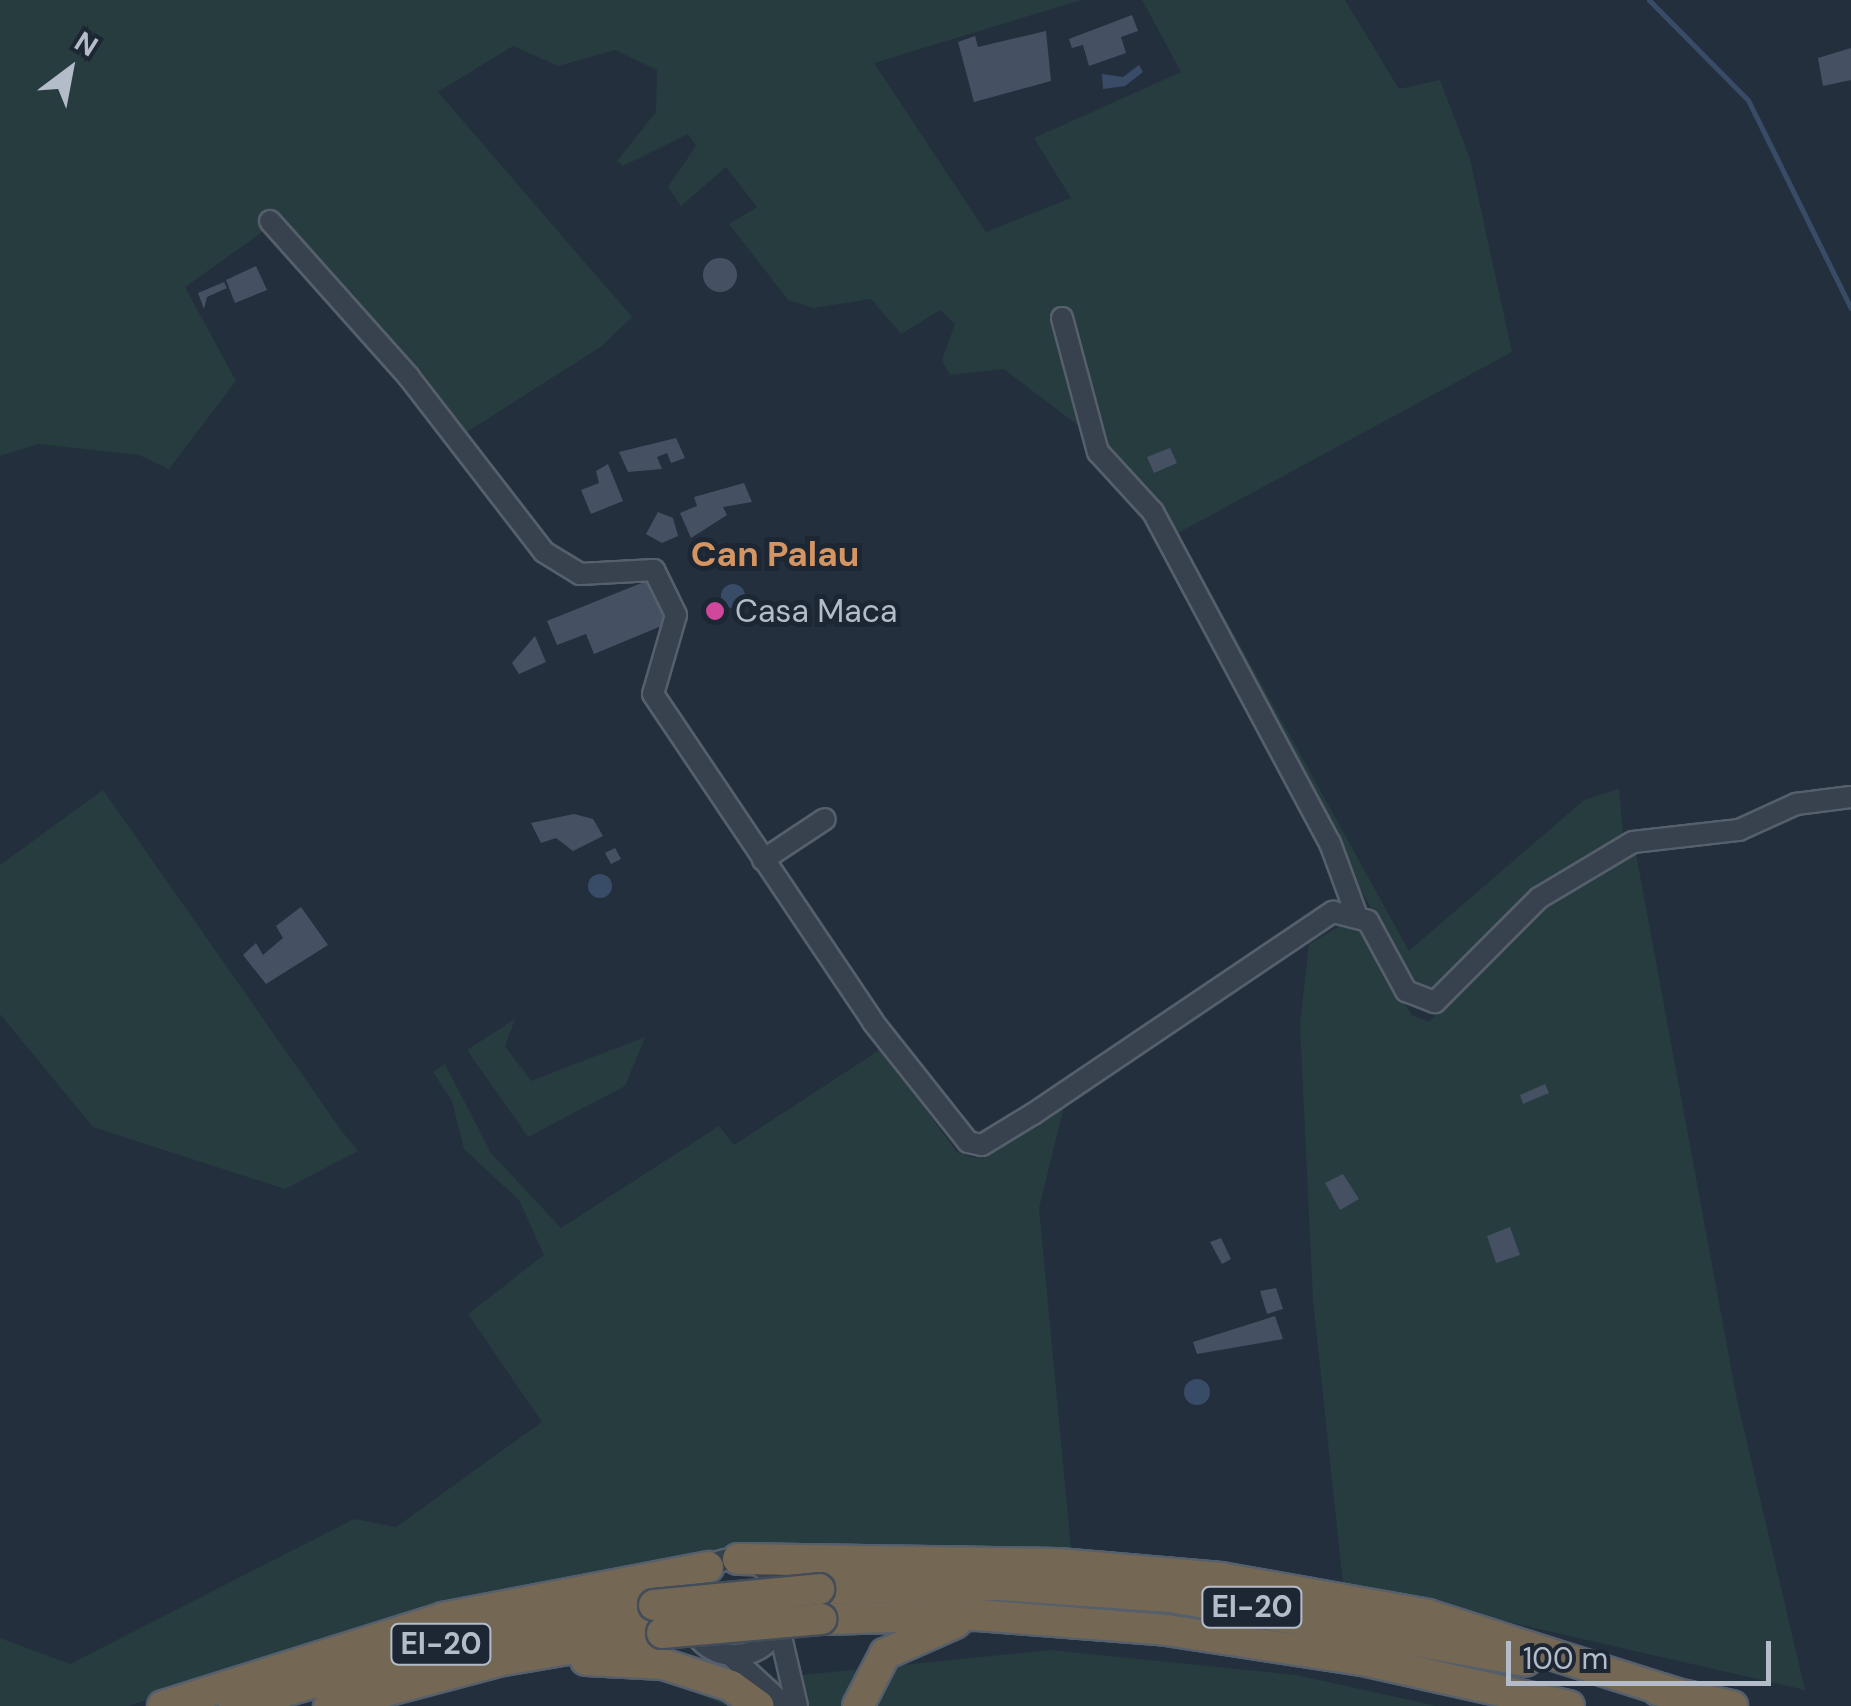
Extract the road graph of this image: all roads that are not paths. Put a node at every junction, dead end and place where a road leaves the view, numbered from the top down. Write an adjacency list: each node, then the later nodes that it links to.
1 (270, 221): 5 (street)
2 (1062, 318): 6 (street)
3 (1851, 797): 6 (street)
4 (825, 819): 5 (street)
5 (764, 860): 6 (street)
6 (1355, 911)
7 (738, 1559): 8 (street); 12 (street); 15 (highway)
8 (708, 1567): 13 (street); 16 (highway)
9 (821, 1604): 10 (highway, EI-20); 11 (highway, EI-20, bridge); 15 (highway, EI-20)
10 (977, 1616): 22 (highway); 23 (highway, EI-20)
11 (658, 1619): 14 (highway, EI-20); 17 (highway, EI-20)
12 (778, 1628): 13 (street); 21 (street)
13 (730, 1656): 20 (street)
14 (498, 1661): 18 (highway, EI-20); 19 (highway)
15 (1677, 1694): 24 (highway, EI-20)
16 (163, 1706)
17 (234, 1706)
18 (329, 1706)
19 (759, 1706)
20 (785, 1706)
21 (797, 1706)
22 (858, 1706)
23 (1569, 1706)
24 (1732, 1706)

